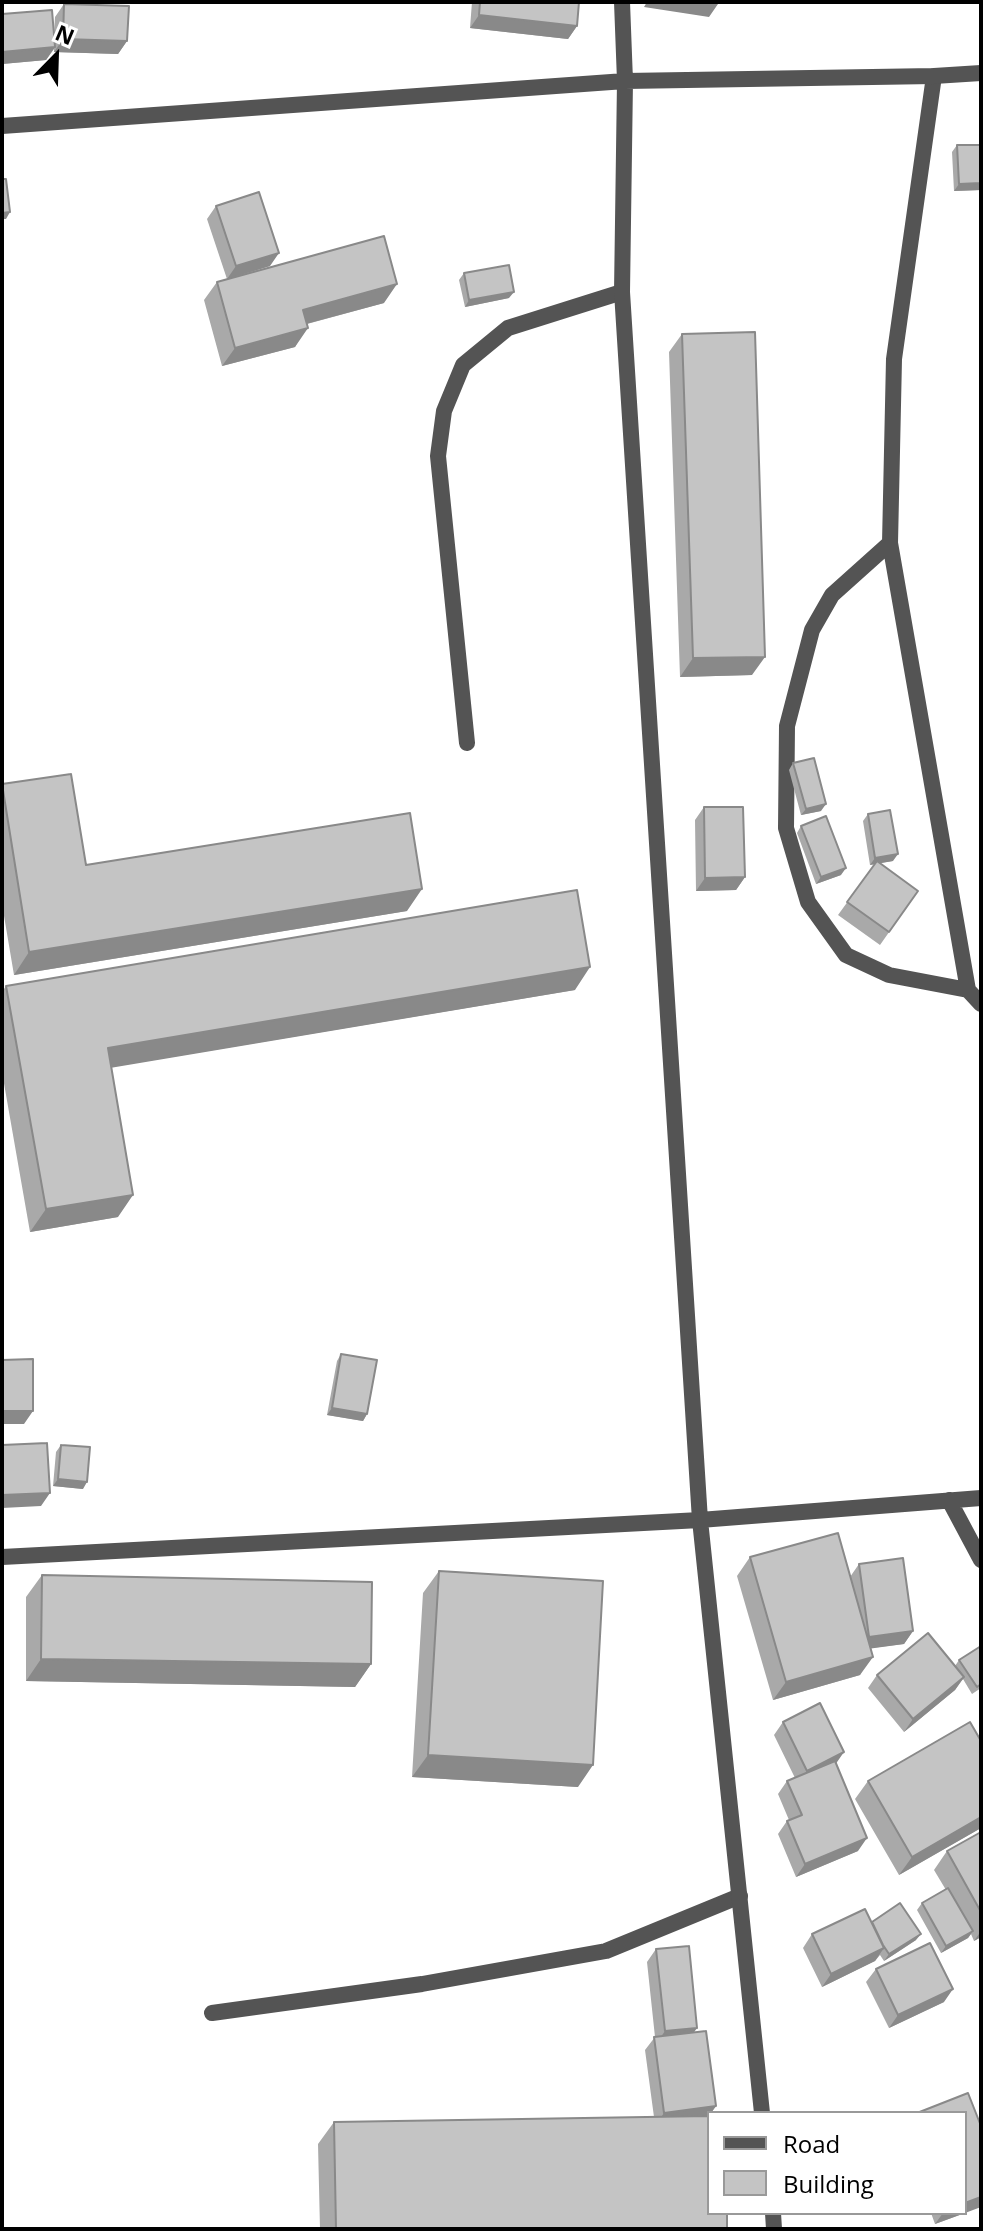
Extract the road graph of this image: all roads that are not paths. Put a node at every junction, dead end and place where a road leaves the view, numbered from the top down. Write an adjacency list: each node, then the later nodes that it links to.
1 (622, 2): 4 (street)
2 (981, 73): 3 (street)
3 (934, 76): 4 (street); 7 (street)
4 (625, 81): 5 (street); 6 (street)
5 (2, 126)
6 (622, 292): 8 (street); 13 (street)
7 (890, 543): 9 (street); 9 (street)
8 (467, 743)
9 (968, 990): 10 (street)
10 (981, 1004)
11 (981, 1498): 12 (street)
12 (949, 1500): 13 (street); 15 (street)
13 (700, 1520): 14 (street); 16 (street)
14 (2, 1557)
15 (981, 1560)
16 (740, 1896): 17 (street); 18 (street)
17 (212, 2013)
18 (762, 2111)

